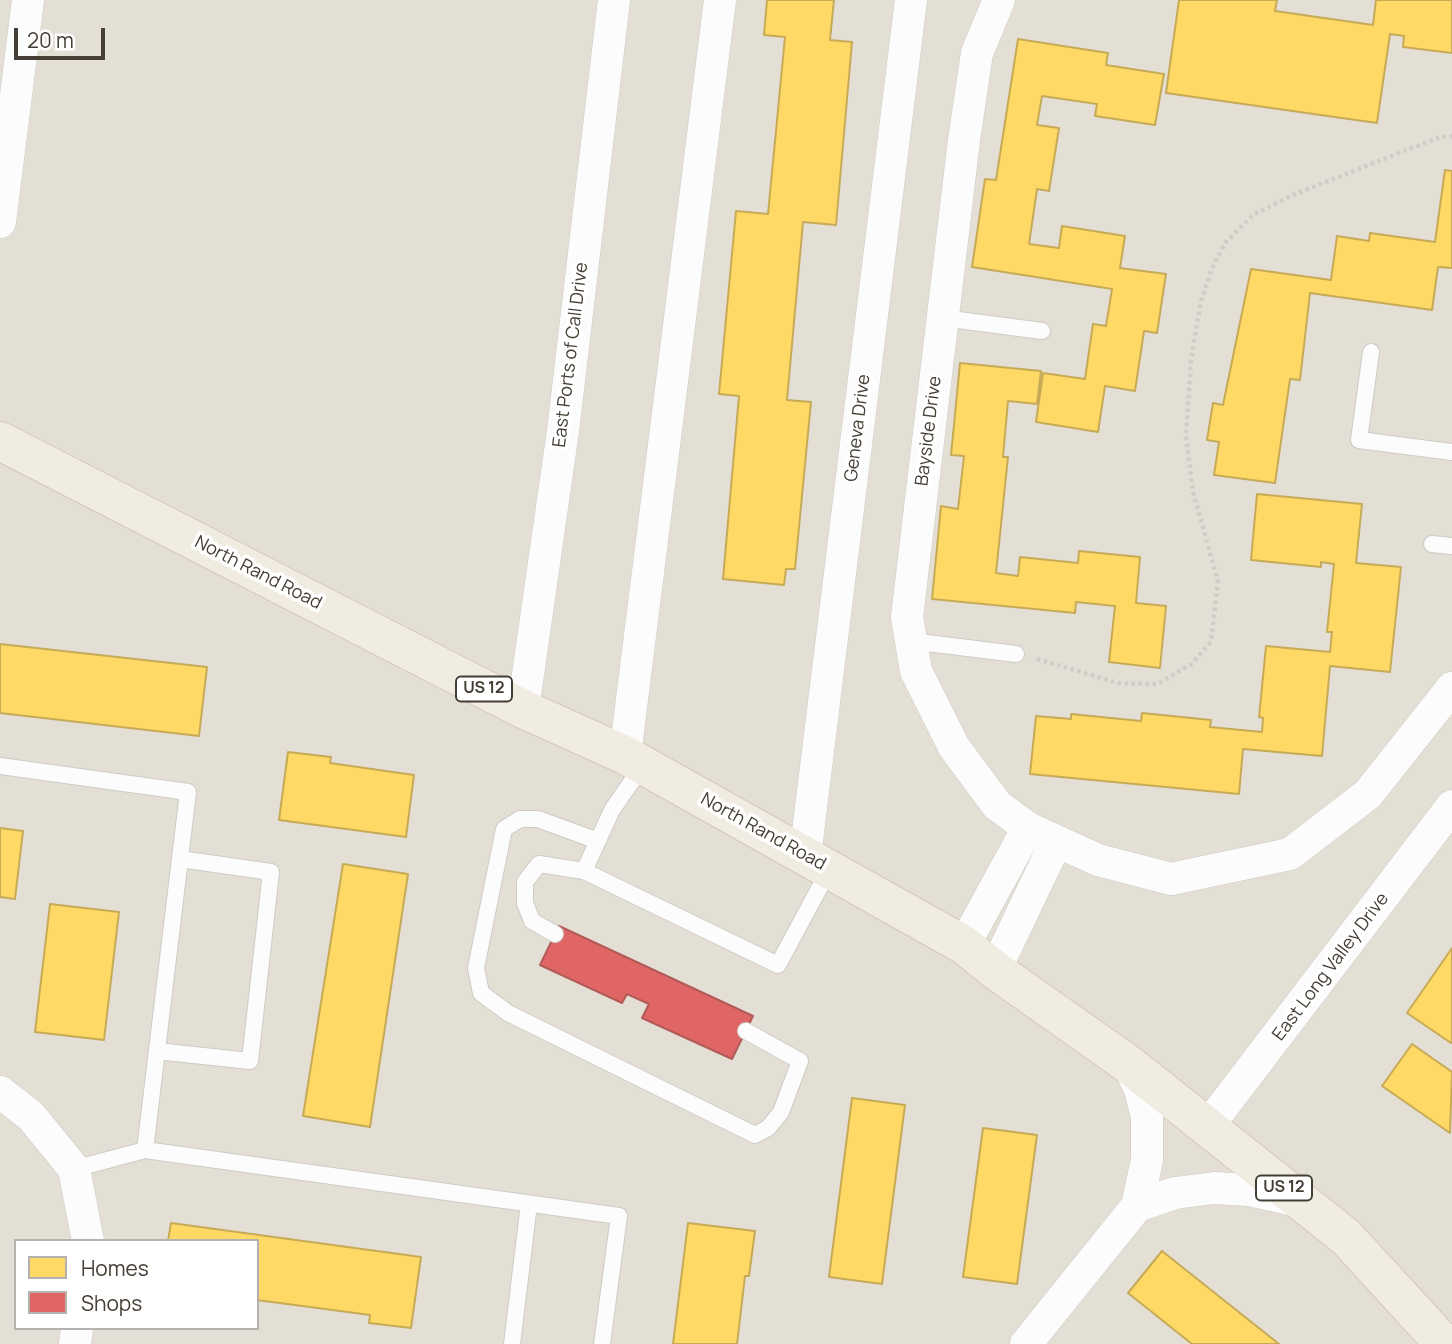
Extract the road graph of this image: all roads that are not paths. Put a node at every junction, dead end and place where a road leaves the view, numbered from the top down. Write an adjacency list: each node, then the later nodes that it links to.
1 (28, 0): 6 (street)
2 (614, 0): 17 (street, East Ports of Call Drive)
3 (720, 0): 18 (street)
4 (911, 0): 25 (street, Geneva Drive)
5 (999, 0): 7 (street, Bayside Drive)
6 (0, 222)
7 (943, 318): 8 (lane); 14 (street, Bayside Drive)
8 (1042, 331)
9 (1371, 352): 11 (lane)
10 (0, 441): 17 (main road, North Rand Road / US 12)
11 (1452, 452)
12 (1432, 544): 13 (lane)
13 (1452, 546)
14 (911, 641): 15 (lane); 21 (street, Bayside Drive)
15 (1016, 654)
16 (1452, 688): 23 (street, Bayside Drive)
17 (523, 709): 18 (main road, North Rand Road / US 12)
18 (634, 760): 22 (lane); 25 (main road, North Rand Road / US 12)
19 (0, 766): 24 (lane)
20 (1452, 806): 34 (street, East Long Valley Drive)
21 (1028, 828): 23 (street, Bayside Drive); 28 (street)
22 (598, 841): 26 (lane); 30 (lane)
23 (1056, 842): 29 (street)
24 (180, 859): 31 (lane); 31 (lane)
25 (817, 863): 26 (lane); 28 (main road, North Rand Road / US 12)
26 (584, 871): 27 (lane)
27 (555, 934)
28 (964, 945): 29 (main road, North Rand Road / US 12)
29 (995, 970): 32 (main road, North Rand Road / US 12)
30 (746, 1031)
31 (157, 1051): 35 (lane)
32 (1128, 1064): 34 (main road, North Rand Road / US 12); 39 (street)
33 (0, 1092): 36 (street)
34 (1208, 1126): 37 (main road, North Rand Road / US 12)
35 (145, 1150): 36 (lane); 38 (lane)
36 (74, 1169): 40 (street)
37 (1300, 1200): 39 (street); 44 (main road, North Rand Road / US 12)
38 (529, 1204): 41 (lane); 42 (lane)
39 (1137, 1206): 43 (street)
40 (88, 1239)
41 (512, 1344)
42 (603, 1344)
43 (1026, 1344)
44 (1444, 1344)

